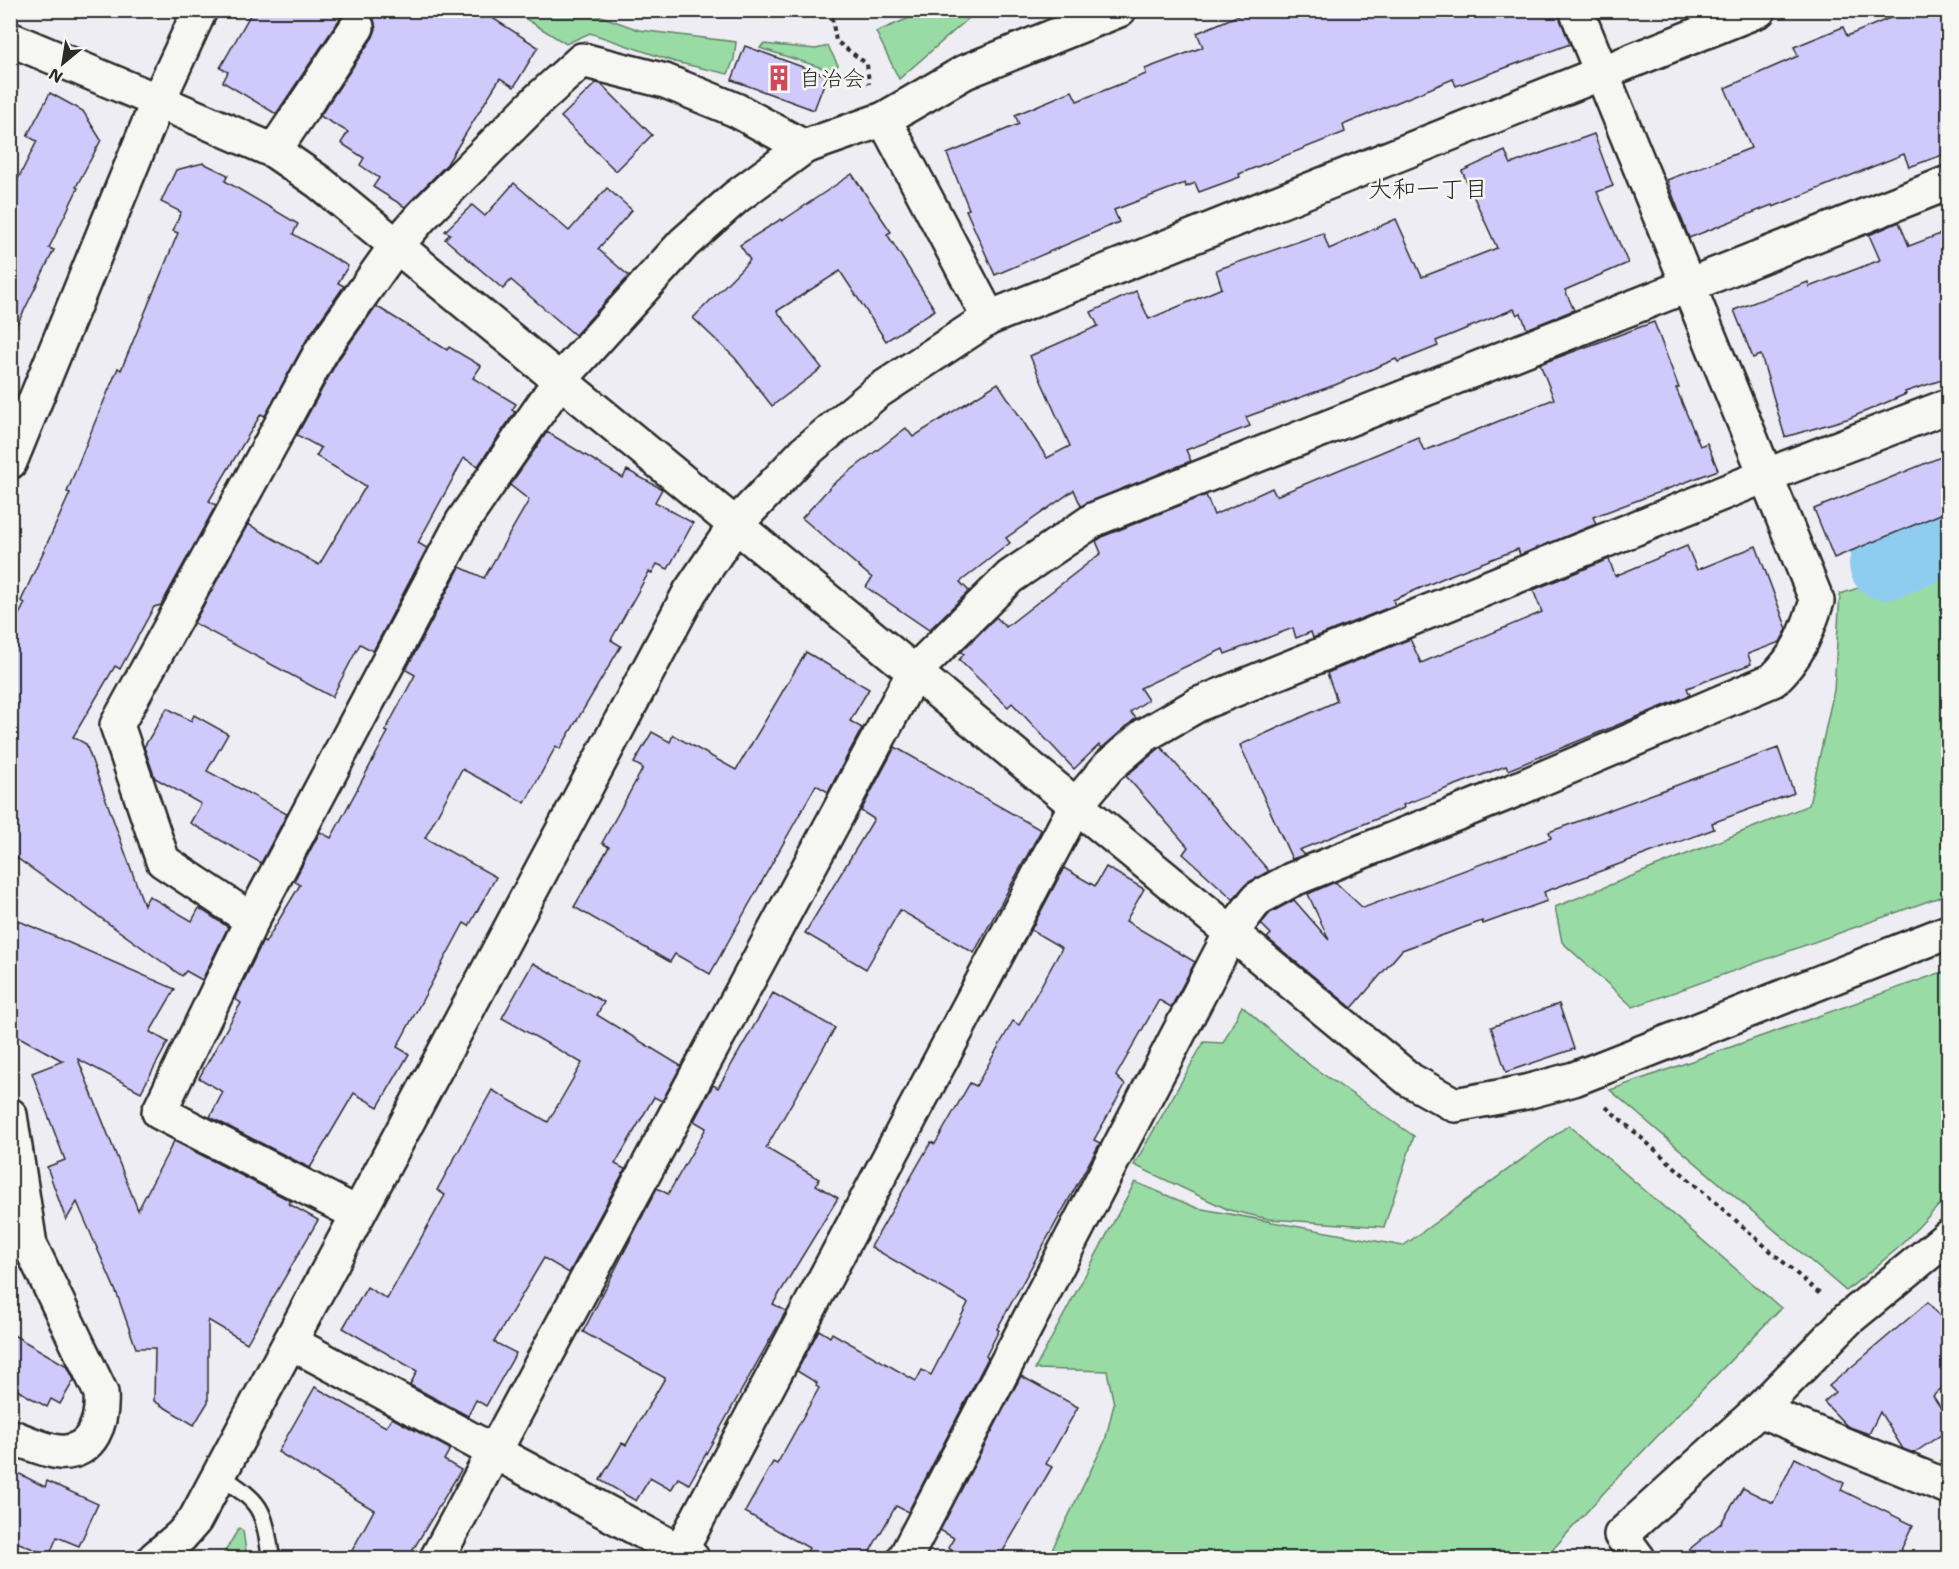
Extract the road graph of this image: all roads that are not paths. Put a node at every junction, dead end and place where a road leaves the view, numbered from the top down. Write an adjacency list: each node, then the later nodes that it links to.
1 (200, 10): 8 (street)
2 (1119, 10): 9 (street)
3 (1576, 10): 7 (street)
4 (1759, 10): 7 (street)
5 (357, 27): 11 (street)
6 (10, 39): 8 (street)
7 (1602, 73): 14 (street); 15 (street)
8 (158, 101): 11 (street); 18 (street)
9 (884, 119): 10 (street); 15 (street)
10 (804, 147): 13 (street); 16 (street)
11 (274, 151): 13 (street)
12 (1948, 183): 14 (street)
13 (396, 246): 16 (street); 23 (street)
14 (1688, 285): 19 (street); 21 (street)
15 (988, 318): 20 (street)
16 (560, 380): 20 (street); 23 (street)
17 (1948, 406): 19 (street)
18 (10, 462)
19 (1765, 476): 22 (street); 25 (street)
20 (736, 524): 21 (street); 27 (street)
21 (914, 672): 22 (street); 34 (street)
22 (1076, 805): 25 (street); 37 (street)
23 (252, 920): 27 (street)
24 (1948, 932): 25 (street)
25 (1231, 933): 41 (street)
26 (10, 1115): 33 (street)
27 (358, 1214): 31 (street)
28 (1948, 1237): 30 (street)
29 (1948, 1250): 30 (street)
30 (1907, 1271): 32 (street)
31 (290, 1342): 34 (street); 35 (street)
32 (1759, 1410): 36 (street); 42 (street)
33 (10, 1436)
34 (493, 1452): 37 (street); 40 (street)
35 (219, 1475): 38 (street); 39 (lane)
36 (1948, 1487)
37 (686, 1555)
38 (155, 1558)
39 (271, 1558)
40 (436, 1558)
41 (905, 1558)
42 (1638, 1558)

